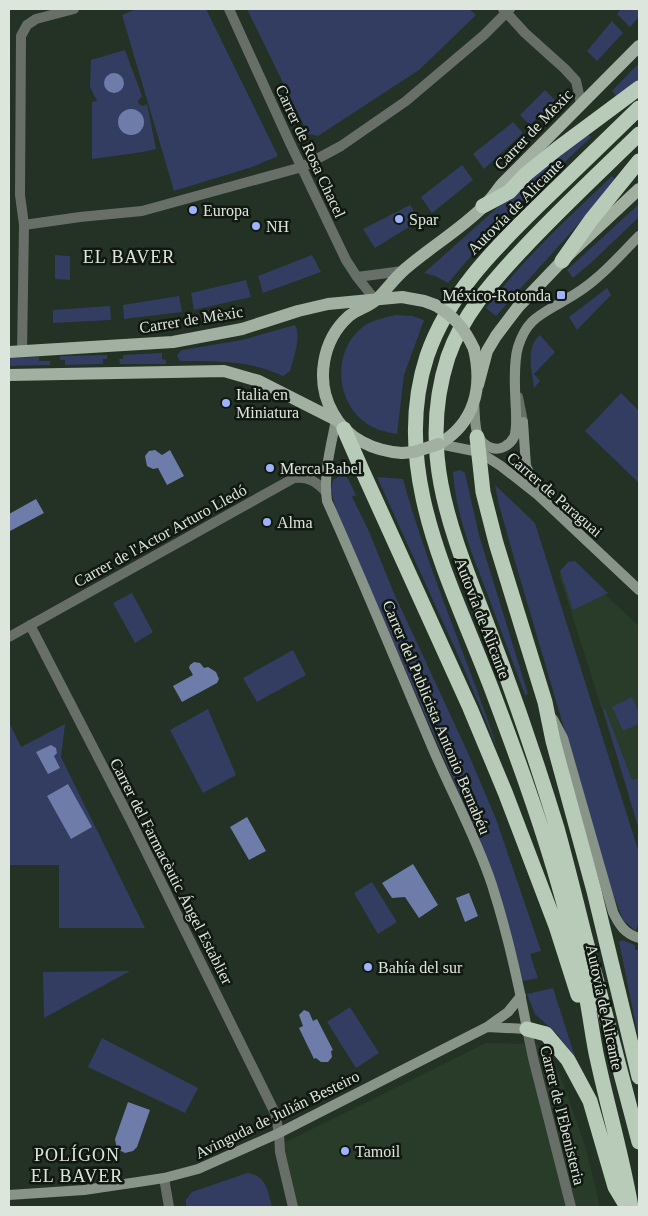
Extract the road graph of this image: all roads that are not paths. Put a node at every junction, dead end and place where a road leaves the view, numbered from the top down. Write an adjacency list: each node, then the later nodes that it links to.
1 (74, 9): 13 (street)
2 (229, 9): 10 (street, Carrer de Rosa Chacel)
3 (506, 10): 6 (street); 10 (street)
4 (639, 46): 6 (main road, Carrer de Mèxic)
5 (639, 88): 12 (highway)
6 (581, 103): 12 (main road, Carrer de Mèxic)
7 (639, 108): 37 (highway, Autovía de Alicante)
8 (639, 134): 40 (highway, Autovía de Alicante)
9 (639, 160): 15 (highway)
10 (302, 167): 13 (street); 17 (street, Carrer de Rosa Chacel)
11 (639, 190): 15 (main road, Carrer de Mèxic)
12 (484, 206): 16 (main road, Carrer de Mèxic)
13 (24, 225): 19 (street)
14 (639, 236): 22 (street)
15 (562, 261): 21 (main road, Carrer de Mèxic)
16 (403, 271): 17 (street); 18 (main road, Carrer de Mèxic)
17 (357, 277): 18 (street, Carrer de Rosa Chacel)
18 (376, 301): 19 (main road, Carrer de Mèxic); 21 (main road, Carrer de Mèxic, bridge); 24 (main road, Carrer de Mèxic)
19 (15, 352)
20 (9, 375): 24 (main road, Carrer de Mèxic)
21 (478, 385): 23 (main road, Carrer de Mèxic)
22 (516, 386): 26 (street); 28 (street)
23 (474, 403): 25 (main road, Carrer de Mèxic); 26 (street)
24 (340, 424): 25 (main road, Carrer de Mèxic, bridge); 27 (street, Carrer del Publicista Antonio Bernabéu); 37 (highway)
25 (445, 444): 26 (street, Carrer de Paraguai)
26 (478, 444): 28 (street, Carrer de Paraguai); 32 (highway)
27 (326, 492): 30 (street, Carrer de l'Actor Arturo Lledó); 34 (street, Carrer del Publicista Antonio Bernabéu)
28 (538, 495): 29 (street, Carrer de Paraguai)
29 (639, 590)
30 (30, 625): 31 (street, Carrer de l'Actor Arturo Lledó); 39 (street, Carrer del Farmacèutic Ángel Establier)
31 (9, 637)
32 (545, 702): 33 (street); 38 (highway)
33 (639, 938)
34 (521, 996): 35 (street, Avinguda de Julián Besteiro); 36 (street, Carrer del Publicista Antonio Bernabéu)
35 (487, 1027): 36 (street, Avinguda de Julián Besteiro); 39 (street, Avinguda de Julián Besteiro)
36 (527, 1029): 45 (street, Carrer de l'Ebenisteria); 46 (highway)
37 (596, 1053): 47 (highway, Autovía de Alicante)
38 (639, 1077)
39 (279, 1133): 41 (street, Avinguda de Julián Besteiro); 44 (street, Carrer del Farmacèutic Ángel Establier)
40 (639, 1142)
41 (164, 1178): 42 (street, Avinguda de Julián Besteiro); 43 (street)
42 (9, 1195)
43 (169, 1207)
44 (293, 1207)
45 (571, 1207)
46 (627, 1207)
47 (631, 1207)

